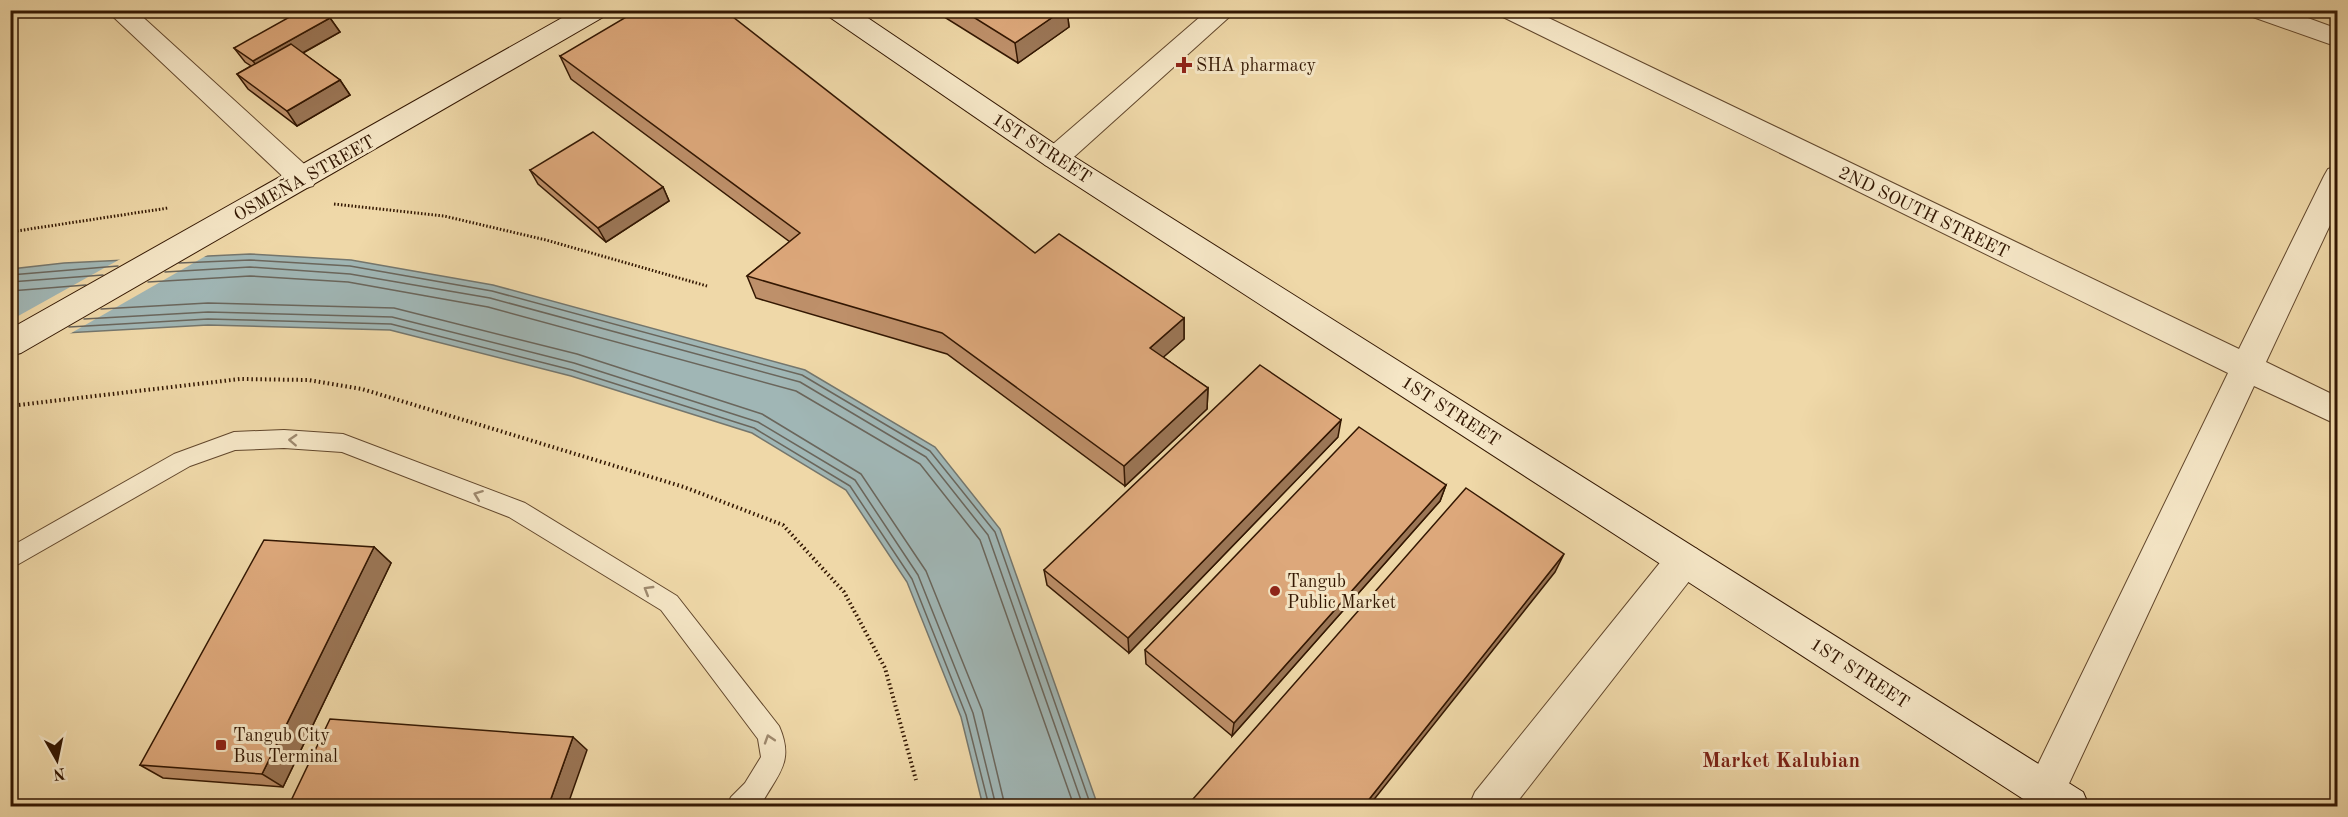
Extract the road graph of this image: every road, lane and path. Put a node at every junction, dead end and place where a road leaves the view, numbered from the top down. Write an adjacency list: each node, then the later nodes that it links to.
1 (119, 10): 10 (street)
2 (596, 10): 10 (street, OSMEÑA STREET)
3 (837, 10): 8 (street, 1ST STREET)
4 (1224, 10): 8 (street)
5 (1510, 10): 16 (street, 2ND SOUTH STREET)
6 (2259, 10): 7 (street)
7 (2337, 39)
8 (1055, 158): 19 (street, 1ST STREET)
9 (2337, 176): 16 (street)
10 (303, 180): 11 (street, OSMEÑA STREET)
11 (268, 199): 14 (path); 15 (street, OSMEÑA STREET)
12 (179, 206): 13 (path)
13 (10, 232)
14 (707, 286)
15 (10, 344)
16 (2247, 369): 17 (street, 2ND SOUTH STREET); 20 (street)
17 (2337, 412)
18 (10, 559): 21 (lane, one-way to 18)
19 (1684, 560): 20 (street, 1ST STREET); 22 (street)
20 (2057, 799)
21 (740, 807)
22 (1489, 807)

